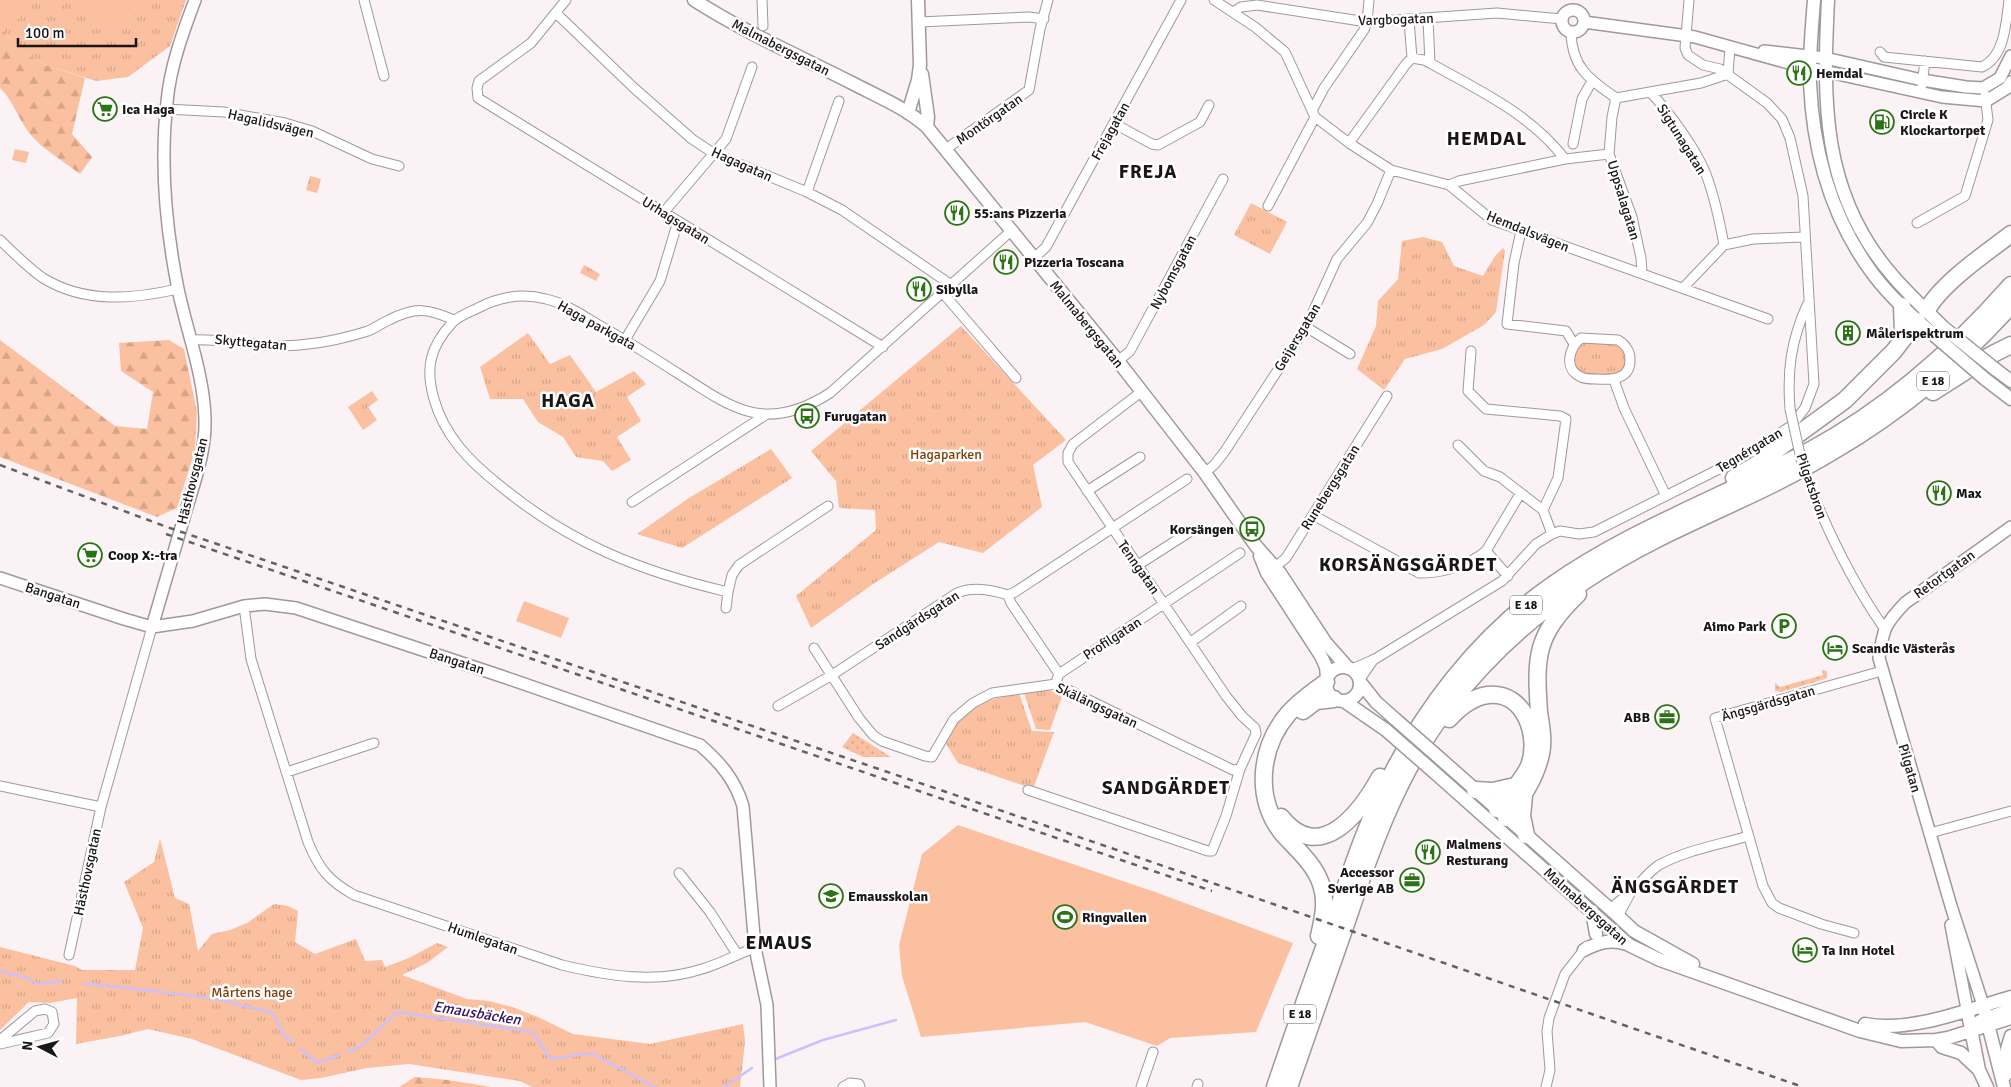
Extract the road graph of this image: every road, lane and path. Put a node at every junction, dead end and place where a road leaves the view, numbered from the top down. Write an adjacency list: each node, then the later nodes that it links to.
1 (195, 0): 50 (street, Hästhovsgatan)
2 (364, 0): 39 (street)
3 (566, 0): 17 (street)
4 (694, 0): 51 (main road, Malmabergsgatan)
5 (762, 0): 25 (street)
6 (918, 0): 22 (main road)
7 (1048, 0): 19 (street, Montörgatan)
8 (1181, 0): 53 (street, Frejagatan)
9 (1214, 0): 16 (street, Hemdalsvägen)
10 (1369, 0): 23 (street)
11 (1689, 0): 27 (street)
12 (1814, 0): 33 (main road)
13 (1828, 0): 36 (main road)
14 (2009, 0): 32 (street)
15 (1573, 5): 20 (street); 24 (street)
16 (1233, 12): 23 (street, Vargbogatan); 52 (street, Hemdalsvägen)
17 (557, 14): 58 (street, Hagagatan); 67 (street, Urhagsgatan)
18 (1428, 18): 20 (street, Vargbogatan); 21 (street, Vargbogatan); 34 (street)
19 (1044, 19): 22 (street); 57 (street, Montörgatan)
20 (1562, 19): 26 (street)
21 (1409, 20): 23 (street, Vargbogatan); 31 (street)
22 (919, 22): 35 (main road)
23 (1367, 22): 52 (street)
24 (1584, 22): 26 (street); 27 (street)
25 (763, 26)
26 (1571, 32): 41 (street)
27 (1685, 35): 28 (street); 38 (street, Tegnérgatan)
28 (1730, 47): 33 (street); 38 (street)
29 (1880, 52): 32 (street)
30 (2011, 56): 43 (street)
31 (1412, 58): 34 (street); 55 (street)
32 (1924, 61): 40 (street)
33 (1811, 62): 36 (street); 85 (main road)
34 (1430, 63): 60 (street)
35 (920, 65): 51 (main road); 54 (main road)
36 (1825, 65): 40 (street); 45 (street); 86 (main road)
37 (752, 67): 58 (street)
38 (1728, 74): 44 (street); 73 (street, Tegnérgatan)
39 (384, 76)
40 (1922, 80): 43 (street); 45 (street)
41 (1592, 81): 46 (street); 56 (street)
42 (2011, 82): 48 (street)
43 (1983, 88): 48 (street)
44 (1651, 93): 46 (street); 75 (street, Sigtunagatan)
45 (1921, 93): 48 (street)
46 (1616, 98): 59 (street, Uppsalagatan)
47 (839, 101): 65 (street)
48 (1986, 101): 69 (street)
49 (1209, 105): 53 (street)
50 (166, 109): 61 (street, Hagalidsvägen); 81 (street, Hästhovsgatan)
51 (908, 113): 54 (main road, Malmabergsgatan)
52 (1314, 113): 55 (street, Hemdalsvägen); 66 (street)
53 (1115, 124): 76 (street, Frejagatan)
54 (927, 127): 57 (main road, Malmabergsgatan)
55 (1349, 143): 62 (street, Hemdalsvägen)
56 (1573, 144)
57 (946, 149): 70 (main road, Malmabergsgatan)
58 (713, 153): 65 (street, Hagagatan); 67 (street)
59 (1609, 154): 60 (street); 77 (street, Uppsalagatan)
60 (1565, 158): 64 (street)
61 (399, 166)
62 (1391, 170): 64 (street, Hemdalsvägen); 89 (street, Geijersgatan)
63 (1223, 179): 99 (street, Nybomsgatan)
64 (1449, 185): 71 (street, Hemdalsvägen)
65 (807, 192): 78 (street, Hagagatan)
66 (1268, 206)
67 (664, 212): 68 (street, Urhagsgatan)
68 (678, 221): 92 (street); 95 (street, Urhagsgatan)
69 (1917, 224)
70 (1011, 231): 76 (main road, Malmabergsgatan); 78 (street, Haga parkgata)
71 (1521, 231): 77 (street, Hemdalsvägen); 93 (street)
72 (2011, 234): 86 (highway, E 18)
73 (1805, 237): 75 (street); 83 (street, Tegnérgatan)
74 (0, 240): 81 (street)
75 (1724, 246): 80 (street)
76 (1033, 258): 99 (main road, Malmabergsgatan)
77 (1642, 273): 80 (street, Hemdalsvägen)
78 (950, 284): 82 (street, Haga parkgata)
79 (2011, 285): 117 (highway, E 18)
80 (1683, 288): 87 (street, Hemdalsvägen)
81 (178, 289): 91 (street, Hästhovsgatan)
82 (942, 292): 95 (street, Haga parkgata); 100 (street)
83 (1808, 302): 114 (street, Tegnérgatan); 138 (street, Pilgatsbron, bridge)
84 (2011, 304): 107 (highway, E 18)
85 (1902, 306): 86 (main road); 96 (highway)
86 (1922, 316): 90 (main road); 96 (highway, E 18)
87 (1768, 319)
88 (454, 320): 91 (street, Skyttegatan); 92 (street, Haga parkgata); 131 (street, Haga parkgata)
89 (1306, 327): 98 (street); 110 (street, Geijersgatan)
90 (1939, 332): 102 (main road, bridge); 105 (main road, bridge)
91 (190, 340): 137 (street, Hästhovsgatan)
92 (625, 340): 106 (street, Haga parkgata)
93 (1574, 344): 101 (street); 101 (street)
94 (2011, 345): 107 (highway, E 18)
95 (883, 346): 106 (street, Haga parkgata)
96 (1897, 346): 117 (highway, E 18)
97 (1471, 351): 118 (street)
98 (1350, 354)
99 (1118, 361): 103 (main road, Malmabergsgatan)
100 (1016, 378)
101 (1614, 380): 114 (street)
102 (2011, 381)
103 (1142, 392): 110 (main road, Malmabergsgatan); 112 (street, Tenngatan)
104 (1387, 396): 119 (street, Runebergsgatan)
105 (2011, 398)
106 (767, 414): 115 (street)
107 (1878, 424): 124 (highway, E 18)
108 (1458, 445): 113 (street)
109 (1140, 457): 112 (street)
110 (1205, 473): 128 (main road, Malmabergsgatan)
111 (1187, 479): 121 (street)
112 (1087, 491): 121 (street, Tenngatan)
113 (1520, 494): 118 (street); 125 (street)
114 (1666, 496): 123 (street, Tegnérgatan)
115 (632, 502)
116 (828, 506): 131 (street)
117 (1697, 506): 153 (highway, E 18)
118 (1543, 510): 123 (street)
119 (1313, 515): 125 (street); 128 (street, Runebergsgatan)
120 (2011, 527): 138 (street, Retortgatan)
121 (1112, 529): 127 (street, Tenngatan); 132 (street)
122 (1191, 531): 127 (street)
123 (1552, 534): 129 (street)
124 (1654, 541): 151 (highway, E 18); 159 (highway, E 18)
125 (1486, 550): 129 (street)
126 (1240, 553): 133 (street, Profilgatan)
127 (1138, 565): 133 (street, Tenngatan)
128 (1271, 570): 142 (main road, Malmabergsgatan); 146 (main road, Malmabergsgatan)
129 (1508, 576): 141 (street)
130 (0, 578): 137 (street, Bangatan)
131 (728, 592): 136 (street)
132 (1008, 595): 144 (street); 145 (street, Sandgärdsgatan)
133 (1164, 604): 139 (street, Tenngatan); 144 (street, Profilgatan)
134 (244, 606): 137 (street, Bangatan); 155 (street, Humlegatan); 174 (street, Bangatan)
135 (1241, 606): 139 (street)
136 (726, 608)
137 (152, 627): 160 (street, Hästhovsgatan)
138 (1884, 628): 143 (street, Pilgatan)
139 (1191, 642): 154 (street, Tenngatan)
140 (814, 648): 145 (street, Skälängsgatan)
141 (1375, 659): 142 (street); 147 (street)
142 (1350, 668): 146 (main road); 147 (main road)
143 (1882, 670): 163 (street, Pilgatan); 165 (street, Ängsgärdsgatan)
144 (1058, 674): 148 (street)
145 (832, 675): 148 (street, Skälängsgatan); 150 (street, Sandgärdsgatan)
146 (1327, 679): 149 (main road); 178 (highway, E 18)
147 (1360, 681): 149 (main road); 158 (main road, Malmabergsgatan, bridge)
148 (1056, 684): 154 (street, Skälängsgatan)
149 (1339, 700): 153 (highway, E 18); 162 (main road, Malmabergsgatan, bridge)
150 (778, 706)
151 (1431, 731): 159 (highway, E 18); 189 (highway, E 18)
152 (374, 743): 155 (street)
153 (1401, 757): 178 (highway, E 18)
154 (1240, 769): 157 (street)
155 (287, 772): 176 (street, Humlegatan)
156 (0, 786): 160 (street)
157 (1028, 790)
158 (1475, 790): 159 (highway); 162 (main road, Malmabergsgatan)
159 (1520, 790): 162 (highway, E 18); 164 (highway)
160 (101, 808): 177 (street, Hästhovsgatan)
161 (2011, 811): 163 (street)
162 (1498, 818): 164 (main road, Malmabergsgatan); 168 (main road, Malmabergsgatan)
163 (1930, 833): 167 (street, Pilgatan)
164 (1526, 835): 169 (main road, Malmabergsgatan)
165 (1748, 836): 169 (street); 172 (street, Ängsgärdsgatan)
166 (680, 874): 176 (street)
167 (1951, 906): 182 (street, Pilgatan); 182 (street, Pilgatan)
168 (1592, 911): 170 (main road, Malmabergsgatan); 171 (main road)
169 (1614, 912): 170 (main road); 182 (main road, Malmabergsgatan)
170 (1605, 922): 171 (street); 173 (main road, Malmabergsgatan)
171 (1596, 934): 175 (street)
172 (1854, 934)
173 (1628, 945): 175 (main road); 185 (main road, Malmabergsgatan)
174 (755, 948): 176 (street, Humlegatan); 191 (street, Bangatan)
175 (1584, 950): 197 (street)
176 (737, 954)
177 (69, 955)
178 (1317, 966): 189 (highway, E 18)
179 (2011, 997): 182 (main road)
180 (2011, 1009): 182 (main road)
181 (2011, 1018): 182 (main road)
182 (1978, 1020): 184 (main road, Malmabergsgatan); 185 (main road); 188 (main road, Pilgatan); 190 (main road, Pilgatan)
183 (2011, 1036): 190 (main road)
184 (1936, 1040): 185 (main road, Malmabergsgatan); 188 (main road)
185 (1920, 1041)
186 (0, 1042): 186 (street)
187 (1153, 1052): 194 (street)
188 (1979, 1070): 198 (main road, Pilgatan)
189 (1289, 1078): 195 (highway, E 18); 196 (highway, E 18)
190 (2003, 1083)
191 (770, 1087)
192 (843, 1087): 193 (street)
193 (860, 1087)
194 (1142, 1087)
195 (1268, 1087)
196 (1275, 1087)
197 (1546, 1087)
198 (1987, 1087)

